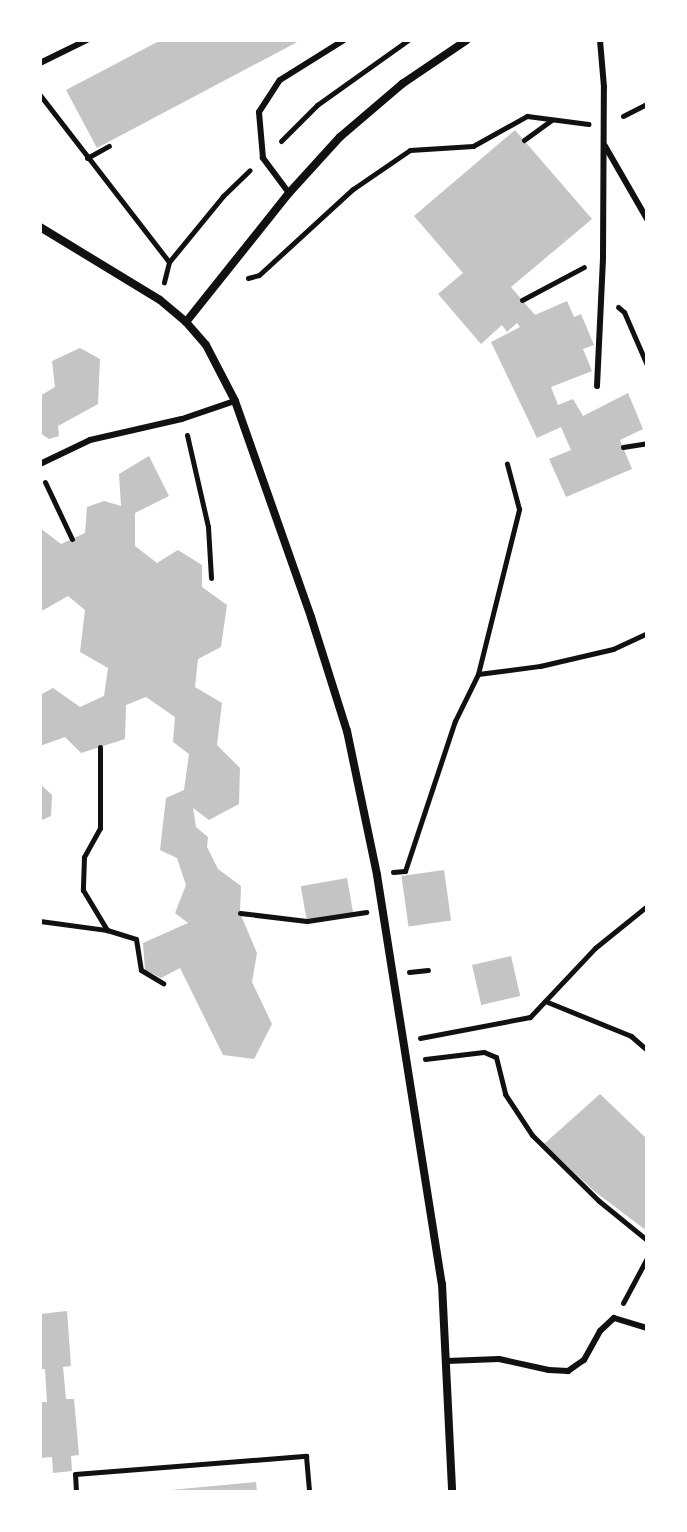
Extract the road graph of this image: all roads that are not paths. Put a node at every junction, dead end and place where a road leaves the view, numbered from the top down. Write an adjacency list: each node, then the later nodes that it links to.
1 (87, 40): 5 (lane)
2 (344, 40): 7 (lane)
3 (467, 40): 7 (street)
4 (600, 40): 6 (lane)
5 (40, 63)
6 (604, 143): 8 (lane); 11 (lane)
7 (289, 193): 10 (street)
8 (647, 219)
9 (40, 227): 10 (street)
10 (186, 322): 12 (street)
11 (597, 386)
12 (235, 401): 13 (lane); 15 (street)
13 (40, 464)
14 (647, 1328): 15 (lane)
15 (447, 1361): 16 (street)
16 (452, 1492)

